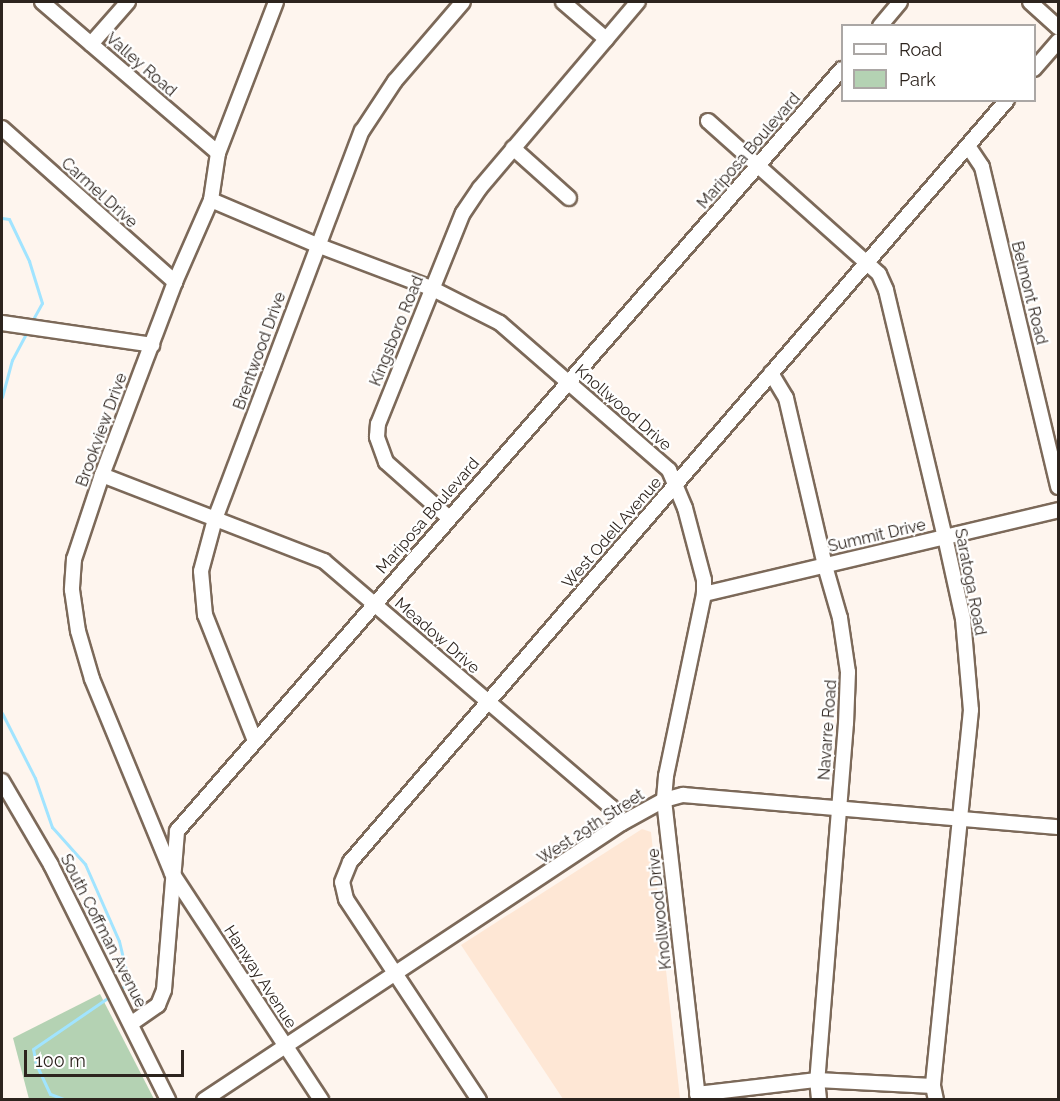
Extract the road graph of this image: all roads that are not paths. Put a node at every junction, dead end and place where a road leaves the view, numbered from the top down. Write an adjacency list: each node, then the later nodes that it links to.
1 (42, 2): 13 (street, Valley Road)
2 (128, 2): 13 (street)
3 (276, 2): 21 (street, Brookview Drive)
4 (563, 2): 11 (street)
5 (638, 2): 11 (street, Kingsboro Road)
6 (900, 2): 9 (street)
7 (1030, 2): 10 (street)
8 (459, 3): 25 (street, Brentwood Drive)
9 (882, 24)
10 (1059, 27)
11 (606, 39): 20 (street, Kingsboro Road)
12 (1059, 41): 14 (street)
13 (91, 44): 21 (street, Valley Road)
14 (1036, 68)
15 (841, 71): 22 (street, Mariposa Boulevard)
16 (1005, 102): 19 (street, West Odell Avenue)
17 (708, 121): 22 (street, Saratoga Road)
18 (2, 128): 27 (street, Carmel Drive)
19 (968, 146): 26 (street, West Odell Avenue); 35 (street, Belmont Road)
20 (513, 148): 23 (street); 28 (street, Kingsboro Road)
21 (218, 153): 24 (street, Brookview Drive)
22 (758, 167): 26 (street, Saratoga Road); 32 (street, Mariposa Boulevard)
23 (569, 198)
24 (211, 200): 25 (street, Knollwood Drive); 27 (street, Brookview Drive)
25 (317, 245): 28 (street, Knollwood Drive); 38 (street, Brentwood Drive)
26 (866, 263): 31 (street, West Odell Avenue); 39 (street, Saratoga Road)
27 (175, 282): 30 (street, Brookview Drive)
28 (432, 288): 32 (street, Knollwood Drive); 37 (street, Kingsboro Road)
29 (2, 323): 30 (street)
30 (152, 345): 33 (street, Brookview Drive)
31 (771, 373): 34 (street, West Odell Avenue); 40 (street, Navarre Road)
32 (567, 382): 34 (street, Knollwood Drive); 37 (street, Mariposa Boulevard)
33 (102, 475): 38 (street, Meadow Drive); 51 (street, Brookview Drive)
34 (676, 484): 41 (street, Knollwood Drive); 43 (street, West Odell Avenue)
35 (1059, 487)
36 (1059, 510): 39 (street, Summit Drive)
37 (448, 518): 42 (street, Mariposa Boulevard)
38 (215, 519): 42 (street, Meadow Drive); 44 (street, Brentwood Drive)
39 (945, 537): 40 (street, Summit Drive); 48 (street, Saratoga Road)
40 (825, 566): 41 (street, Summit Drive); 47 (street, Navarre Road)
41 (704, 594): 46 (street, Knollwood Drive)
42 (374, 604): 43 (street, Meadow Drive); 44 (street, Mariposa Boulevard)
43 (488, 702): 49 (street, Meadow Drive); 52 (street, West Odell Avenue)
44 (255, 741): 51 (street, Mariposa Boulevard)
45 (2, 781): 53 (street, South Coffman Avenue)
46 (664, 800): 47 (street, West 29th Street); 49 (street, West 29th Street); 57 (street, Knollwood Drive)
47 (839, 808): 48 (street, West 29th Street); 55 (street, Navarre Road)
48 (961, 820): 50 (street, West 29th Street); 56 (street, Saratoga Road)
49 (622, 823): 52 (street, West 29th Street)
50 (1059, 827)
51 (172, 873): 53 (street, Mariposa Boulevard); 54 (street, Hanway Avenue)
52 (396, 974): 54 (street, West 29th Street); 61 (street, West Odell Avenue)
53 (132, 1023): 58 (street, South Coffman Avenue)
54 (286, 1047): 59 (street, West 29th Street); 60 (street, Hanway Avenue)
55 (817, 1080): 56 (street); 57 (street); 62 (street, Navarre Road)
56 (935, 1093)
57 (698, 1097)
58 (168, 1100)
59 (204, 1100)
60 (321, 1100)
61 (479, 1100)
62 (819, 1100)

